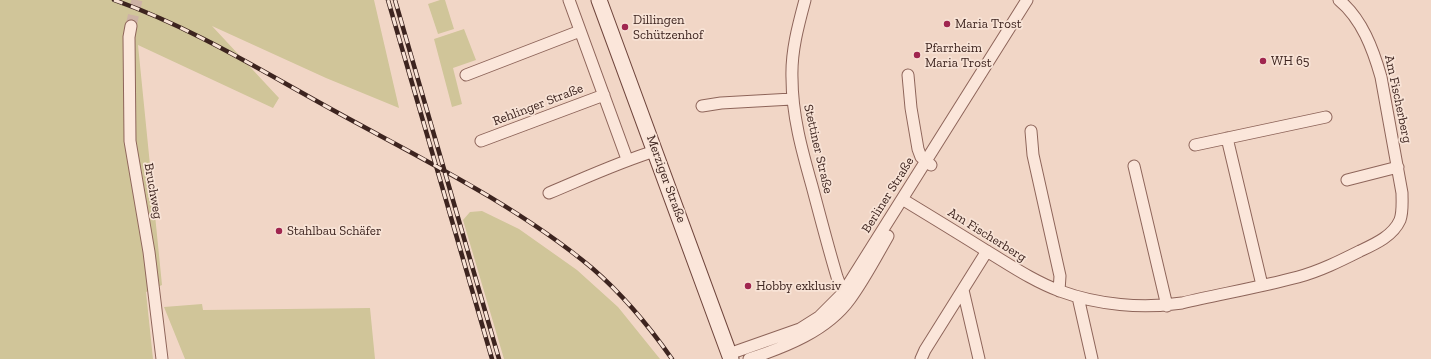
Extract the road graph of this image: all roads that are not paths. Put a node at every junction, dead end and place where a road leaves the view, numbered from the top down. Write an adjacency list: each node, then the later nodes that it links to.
1 (569, 0): 8 (street)
2 (599, 0): 19 (main road, Merziger Straße)
3 (805, 0): 12 (street, Stettiner Straße)
4 (1027, 0): 21 (street, Berliner Straße)
5 (1036, 0): 21 (street, Berliner Straße)
6 (1339, 0): 23 (street, Am Fischerberg)
7 (131, 26): 36 (street, Bruchweg)
8 (580, 31): 9 (street); 11 (street)
9 (466, 75)
10 (908, 75): 21 (street)
11 (604, 95): 17 (street, Rehlinger Straße); 20 (street)
12 (792, 99): 13 (street); 31 (street, Stettiner Straße)
13 (702, 106)
14 (1326, 117): 16 (street)
15 (1031, 131): 30 (street)
16 (1227, 138): 18 (street); 28 (street)
17 (481, 141)
18 (1194, 145)
19 (655, 151): 20 (street); 35 (main road, Merziger Straße)
20 (627, 159): 25 (street)
21 (928, 163): 26 (street, Berliner Straße)
22 (1134, 166): 33 (street)
23 (1398, 167): 24 (street); 28 (street, Am Fischerberg)
24 (1347, 180)
25 (550, 193)
26 (905, 201): 27 (street, Am Fischerberg); 31 (street, Berliner Straße)
27 (987, 251): 29 (street); 30 (street, Am Fischerberg)
28 (1262, 285): 33 (street, Am Fischerberg)
29 (963, 290): 39 (street); 40 (street)
30 (1059, 291): 32 (street, Am Fischerberg)
31 (847, 296): 34 (street, Berliner Straße); 35 (street, Berliner Straße)
32 (1078, 297): 33 (street, Am Fischerberg); 41 (street)
33 (1167, 306)
34 (776, 350): 37 (street, Berliner Straße); 38 (street, Berliner Straße)
35 (730, 356)
36 (162, 359)
37 (749, 359)
38 (765, 359)
39 (921, 359)
40 (979, 359)
41 (1092, 359)

